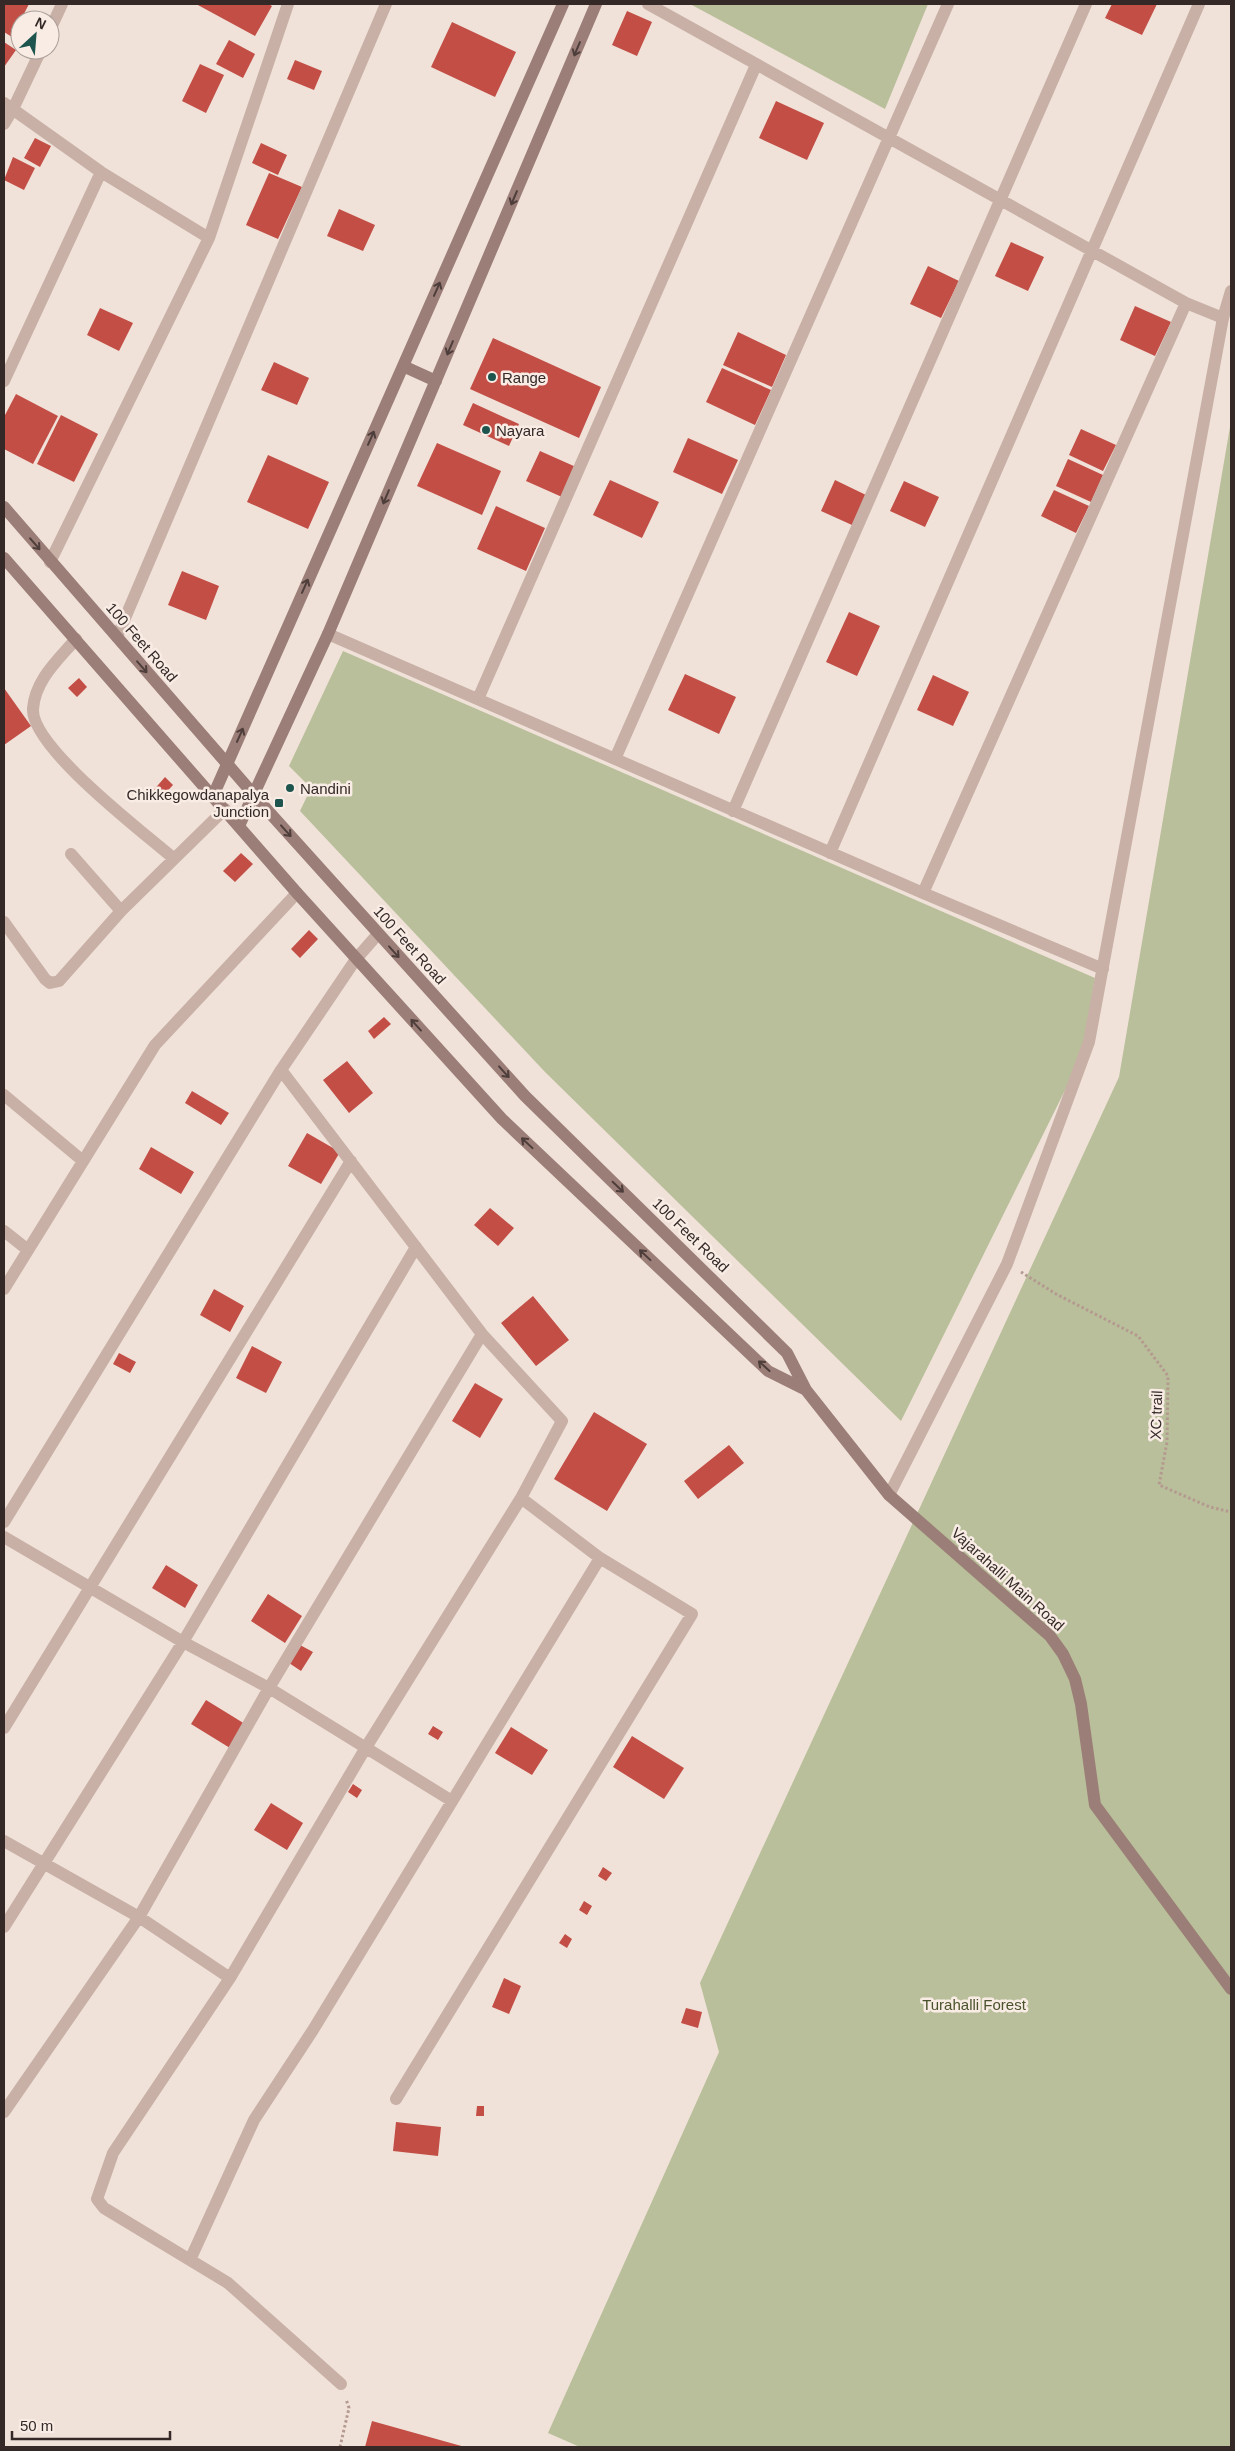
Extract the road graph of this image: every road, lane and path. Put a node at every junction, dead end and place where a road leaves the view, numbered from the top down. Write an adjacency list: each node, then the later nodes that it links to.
1 (288, 4): 16 (street)
2 (386, 4): 28 (street)
3 (564, 4): 21 (main road, one-way to 3)
4 (596, 4): 23 (main road, one-way to 23)
5 (648, 4): 10 (street)
6 (948, 4): 13 (street)
7 (1086, 4): 15 (street)
8 (1200, 4): 17 (street)
9 (35, 60): 11 (street)
10 (756, 65): 13 (street); 30 (street)
11 (9, 106): 12 (street); 14 (street)
12 (4, 124)
13 (890, 139): 15 (street); 31 (street)
14 (102, 172): 16 (street); 22 (street)
15 (1001, 199): 17 (street); 36 (street)
16 (209, 238): 26 (street)
17 (1093, 249): 19 (street); 38 (street)
18 (1231, 291): 20 (street)
19 (1186, 303): 20 (street); 42 (street)
20 (1224, 318): 47 (street)
21 (403, 366): 23 (main road); 32 (main road, one-way to 21)
22 (4, 381)
23 (436, 381): 27 (main road, one-way to 27)
24 (4, 507): 26 (main road, 100 Feet Road, one-way to 26)
25 (4, 558): 29 (main road, 100 Feet Road)
26 (50, 562): 28 (main road, 100 Feet Road)
27 (328, 634): 30 (street); 33 (main road)
28 (117, 637): 32 (main road, 100 Feet Road, one-way to 32)
29 (76, 639): 34 (main road, 100 Feet Road); 40 (street)
30 (478, 699): 31 (street)
31 (615, 759): 36 (street)
32 (227, 764): 33 (main road, 100 Feet Road); 34 (main road)
33 (254, 795): 37 (main road); 45 (main road, 100 Feet Road, one-way to 45)
34 (213, 796): 35 (main road, 100 Feet Road)
35 (225, 809): 37 (main road, 100 Feet Road); 40 (street)
36 (733, 810): 38 (street)
37 (239, 826): 41 (main road, 100 Feet Road)
38 (830, 853): 42 (street)
39 (71, 854): 43 (street)
40 (173, 858): 43 (street)
41 (298, 893): 46 (main road, 100 Feet Road); 50 (street)
42 (923, 893): 47 (street)
43 (121, 911): 44 (street)
44 (4, 922)
45 (378, 934): 46 (street); 58 (main road, 100 Feet Road, one-way to 58)
46 (356, 959): 48 (street); 58 (main road, 100 Feet Road, one-way to 46)
47 (1103, 969): 55 (street)
48 (281, 1070): 51 (street); 62 (street)
49 (4, 1095): 50 (street)
50 (83, 1161): 54 (street)
51 (351, 1161): 53 (street); 65 (street)
52 (4, 1231): 54 (street)
53 (416, 1246): 57 (street); 66 (street)
54 (28, 1250): 56 (street)
55 (1007, 1264): 59 (street); 61 (path, XC trail)
56 (4, 1289)
57 (482, 1334): 60 (street); 67 (street)
58 (806, 1390): 59 (main road, 100 Feet Road)
59 (889, 1495): 76 (main road, Vajarahalli Main Road)
60 (521, 1498): 64 (street); 69 (street)
61 (1231, 1512)
62 (4, 1522)
63 (4, 1537): 65 (street)
64 (600, 1558): 70 (street); 77 (street)
65 (90, 1588): 66 (street); 68 (street)
66 (183, 1642): 67 (street); 72 (street)
67 (268, 1688): 69 (street); 73 (street)
68 (4, 1728)
69 (365, 1749): 70 (street); 75 (street)
70 (452, 1801): 79 (street)
71 (4, 1841): 72 (street)
72 (43, 1864): 73 (street); 74 (street)
73 (139, 1917): 75 (street); 78 (street)
74 (4, 1927)
75 (230, 1978): 79 (street)
76 (1231, 1989)
77 (396, 2098)
78 (4, 2112)
79 (190, 2260): 80 (street)
80 (341, 2384): 81 (path)
81 (340, 2447)

